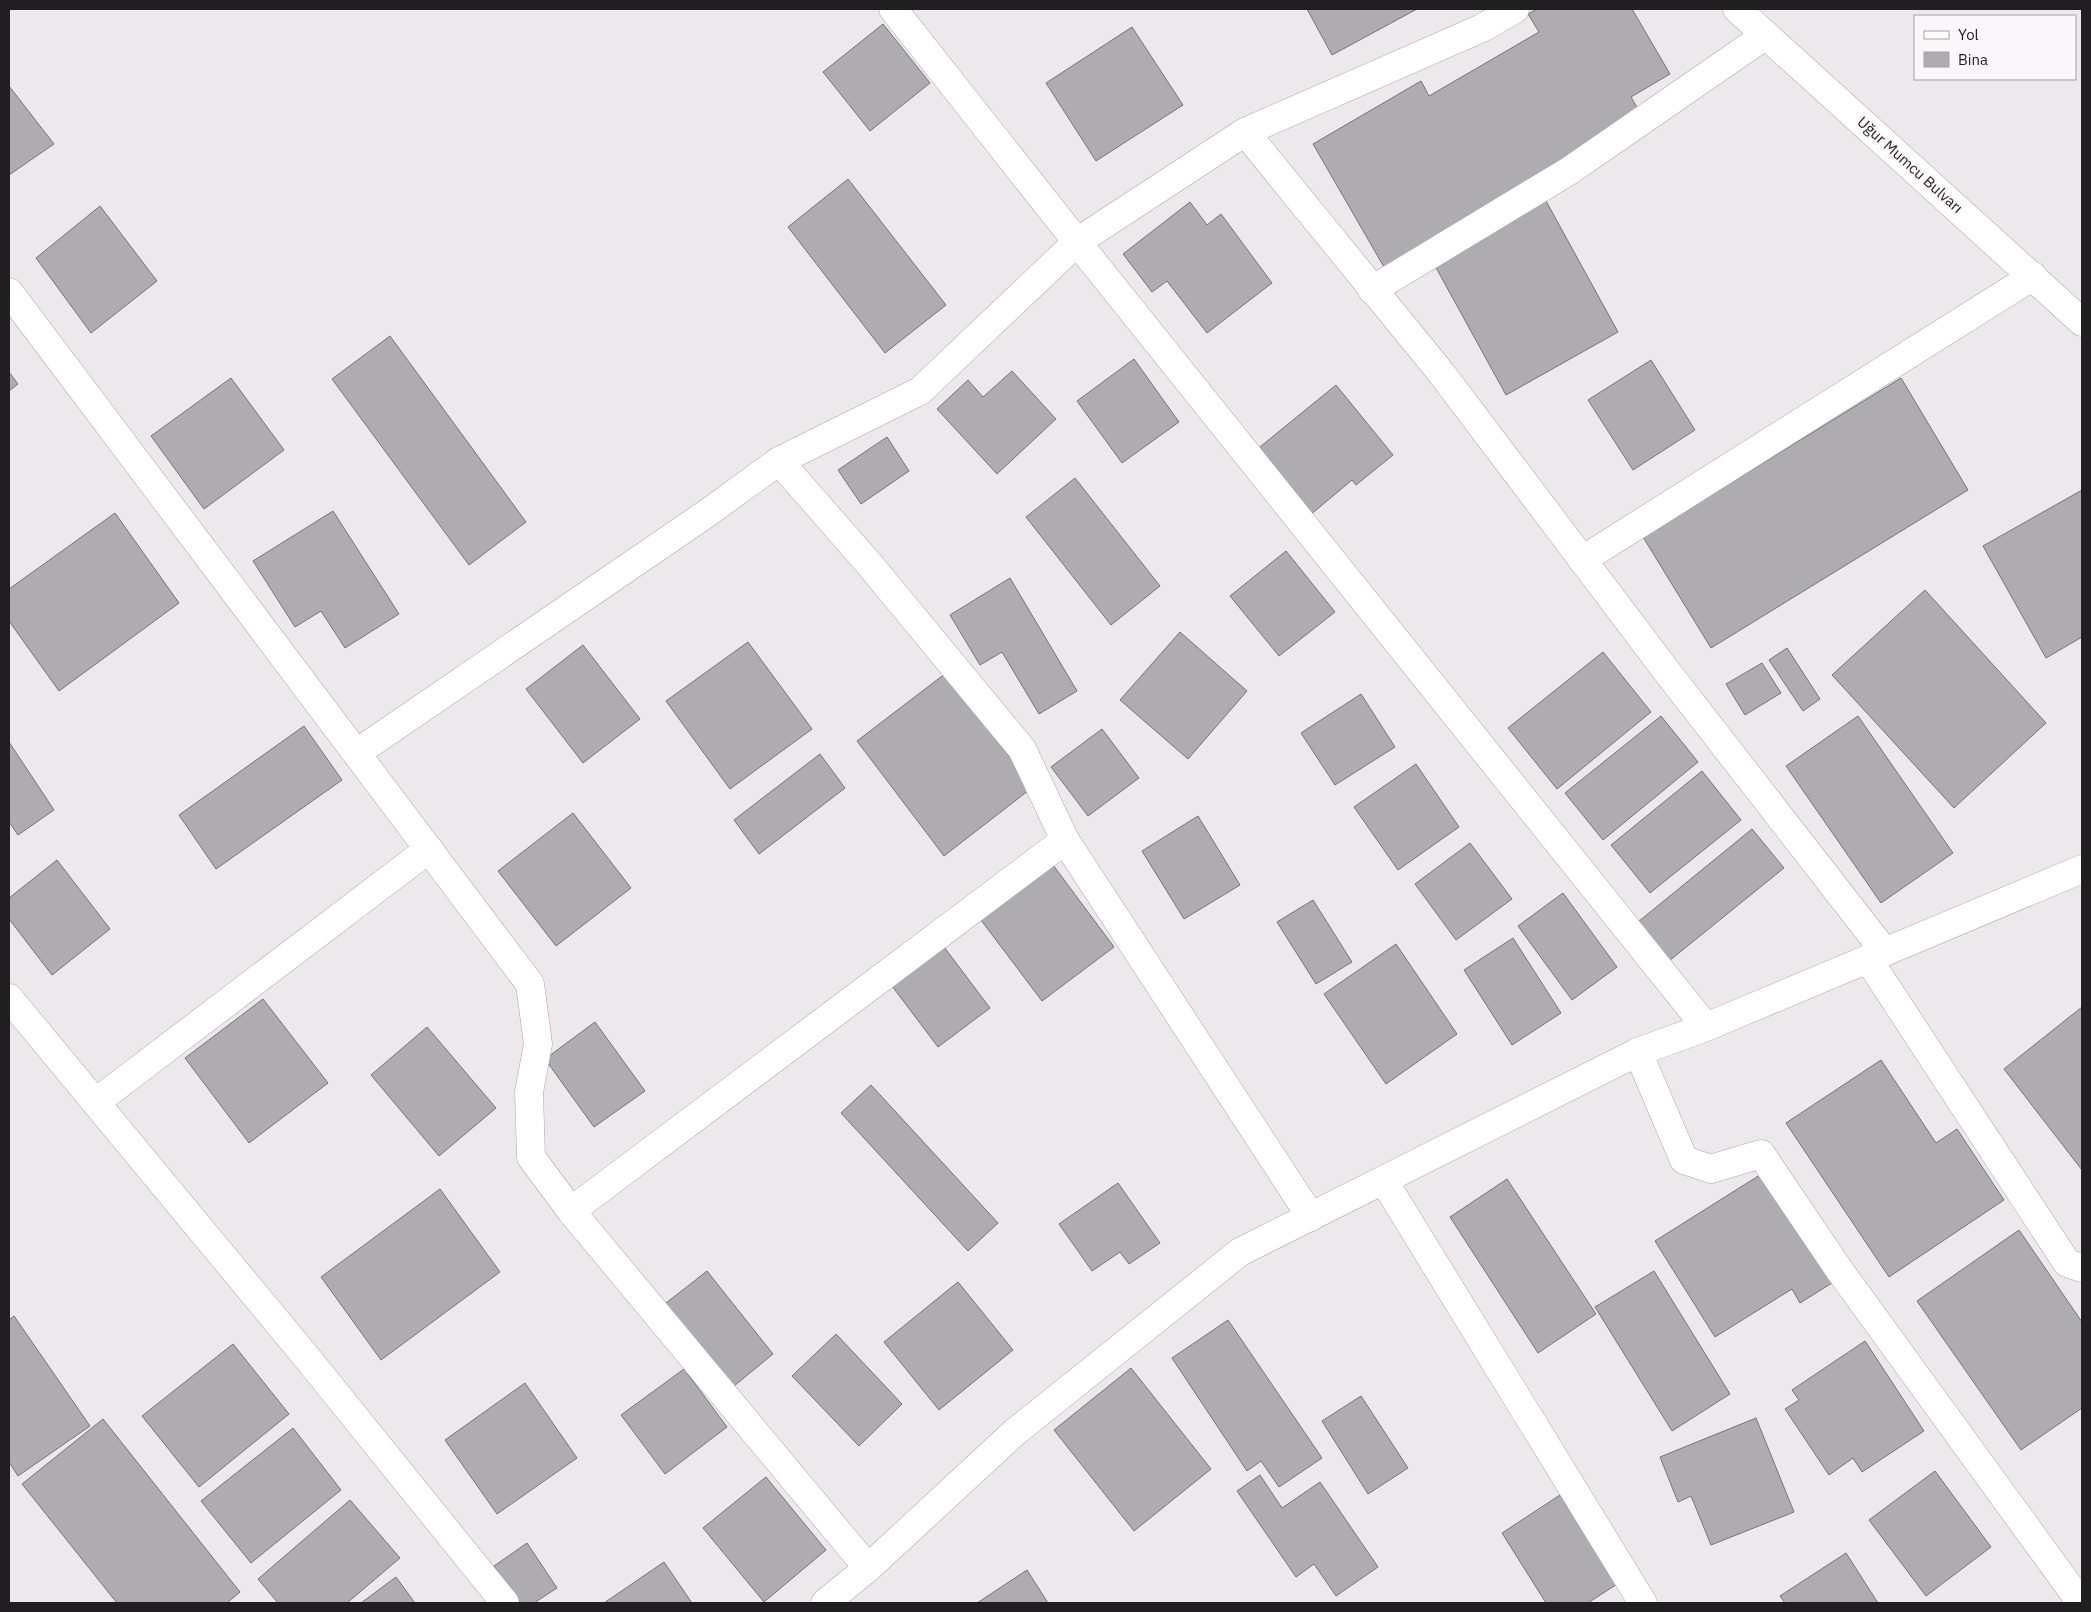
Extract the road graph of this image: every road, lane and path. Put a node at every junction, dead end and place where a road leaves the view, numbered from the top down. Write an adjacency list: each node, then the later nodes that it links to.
1 (893, 9): 6 (street)
2 (1515, 9): 5 (street)
3 (1738, 9): 4 (street, Uğur Mumcu Bulvarı)
4 (1766, 35): 7 (street, Uğur Mumcu Bulvarı); 8 (street)
5 (1244, 132): 6 (street); 8 (street)
6 (1077, 242): 11 (street); 19 (street)
7 (2033, 276): 10 (street, Uğur Mumcu Bulvarı); 12 (street)
8 (1372, 290): 12 (street)
9 (9, 292): 13 (street)
10 (2082, 322)
11 (779, 461): 13 (street); 14 (street)
12 (1582, 560): 17 (street)
13 (358, 752): 15 (street)
14 (1065, 840): 23 (street); 24 (street)
15 (429, 849): 21 (street); 23 (street)
16 (2082, 869): 17 (street)
17 (1877, 956): 19 (street); 25 (street)
18 (9, 998): 21 (street)
19 (1706, 1027): 20 (street)
20 (1638, 1052): 22 (street); 27 (street)
21 (96, 1102): 28 (street)
22 (1384, 1181): 24 (street); 30 (street)
23 (571, 1210): 26 (street)
24 (1311, 1217): 26 (street)
25 (2082, 1268)
26 (868, 1568): 29 (street)
27 (2079, 1600)
28 (505, 1603)
29 (825, 1603)
30 (1643, 1603)

